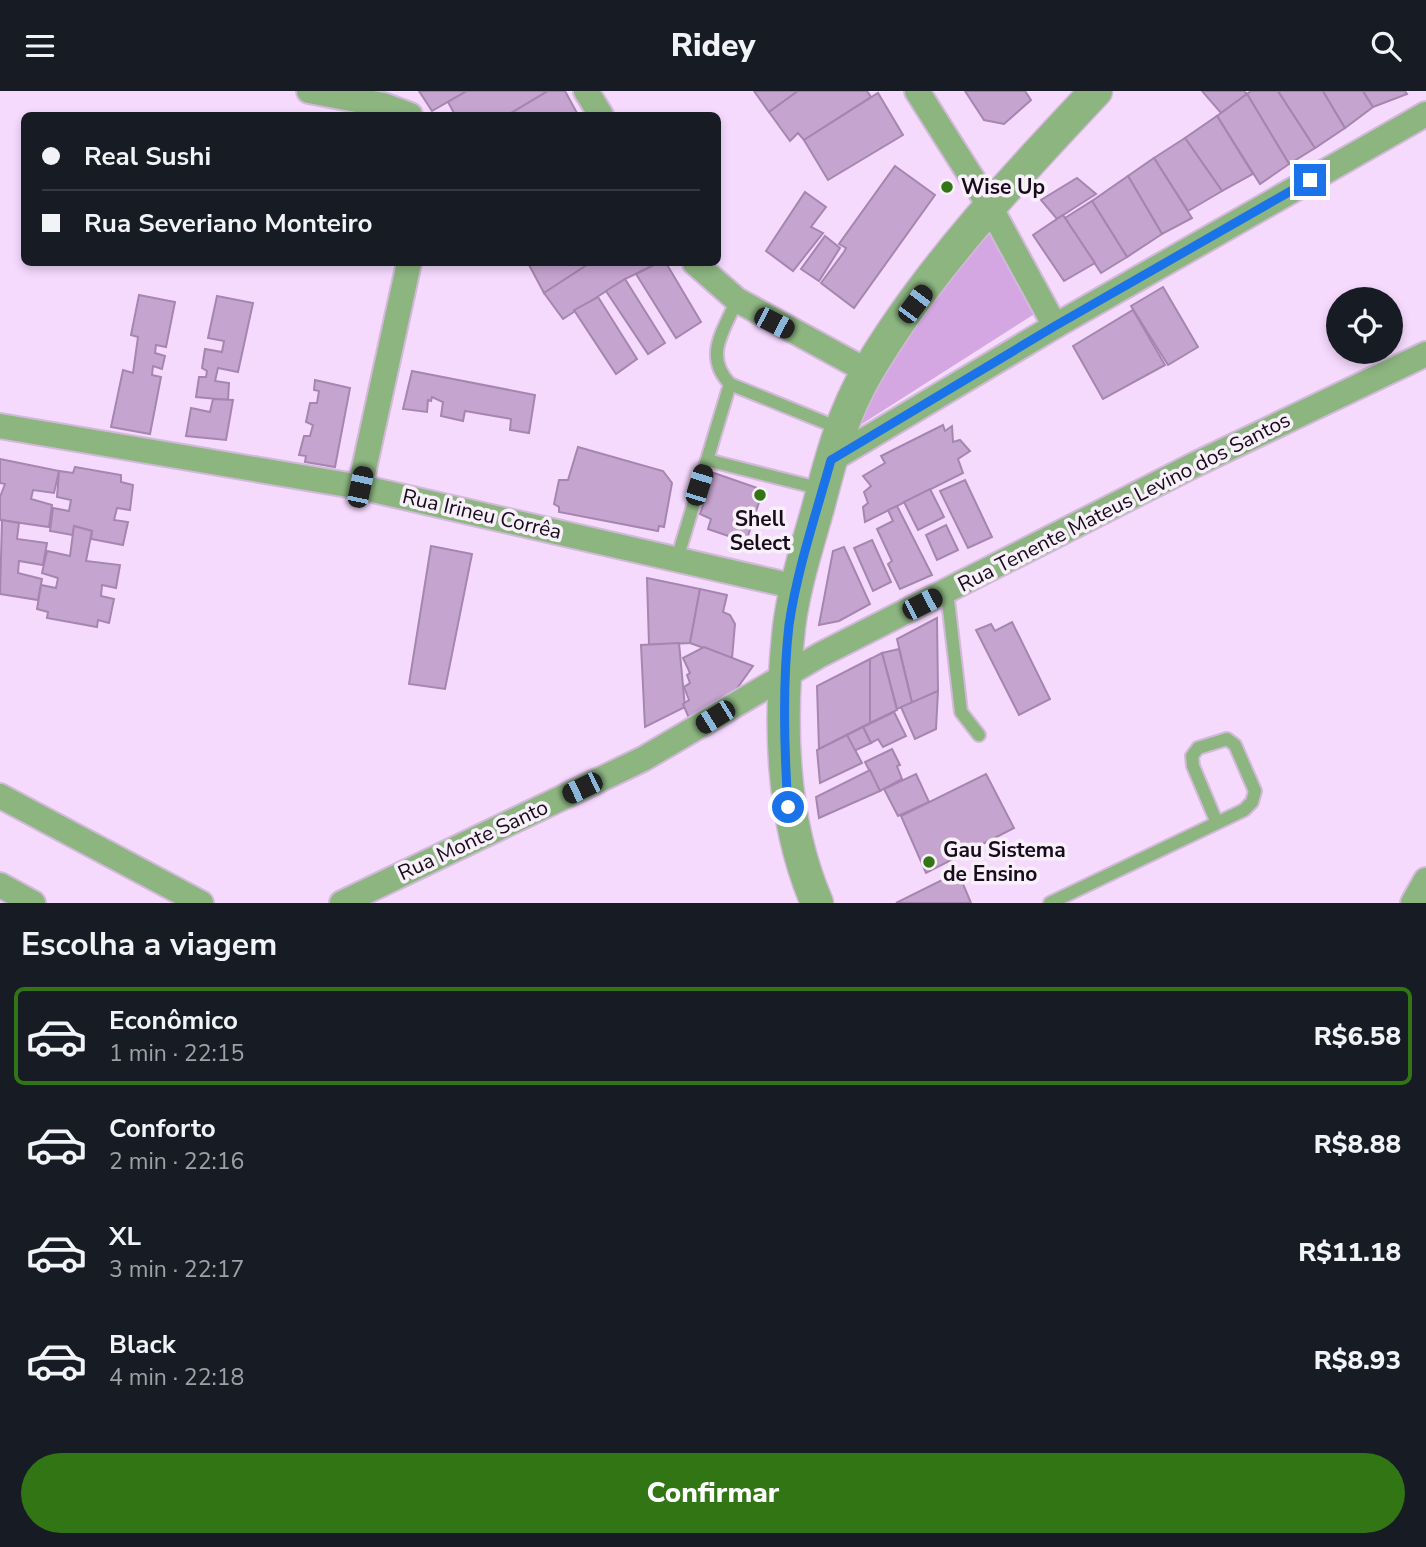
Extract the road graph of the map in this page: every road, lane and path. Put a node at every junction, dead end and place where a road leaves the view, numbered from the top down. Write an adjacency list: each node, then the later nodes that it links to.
1 (309, 91): 5 (street)
2 (586, 91): 6 (street)
3 (917, 91): 8 (street)
4 (1096, 91): 8 (street)
5 (402, 112)
6 (599, 112)
7 (1426, 114): 12 (street)
8 (989, 205): 12 (street); 14 (street)
9 (408, 266): 20 (street)
10 (698, 266): 11 (street)
11 (737, 300): 14 (street); 15 (lane)
12 (1055, 326): 19 (street)
13 (1426, 354): 23 (street, Rua Tenente Mateus Levino dos Santos)
14 (867, 371): 17 (street)
15 (730, 384): 17 (lane); 18 (lane)
16 (0, 426): 20 (street, Rua Irineu Corrêa)
17 (841, 429): 19 (street)
18 (707, 460): 19 (lane); 21 (lane)
19 (827, 474): 22 (street)
20 (360, 487): 21 (street, Rua Irineu Corrêa)
21 (677, 559): 22 (street, Rua Irineu Corrêa)
22 (796, 587): 24 (street)
23 (947, 592): 24 (street, Rua Tenente Mateus Levino dos Santos); 25 (lane)
24 (786, 672): 32 (street, Rua Monte Santo); 33 (street)
25 (979, 735)
26 (0, 796): 31 (street)
27 (1217, 823): 27 (lane); 34 (lane)
28 (1426, 880): 35 (street)
29 (0, 885): 30 (street)
30 (33, 903)
31 (201, 903)
32 (342, 903)
33 (817, 903)
34 (1050, 903)
35 (1413, 903)

